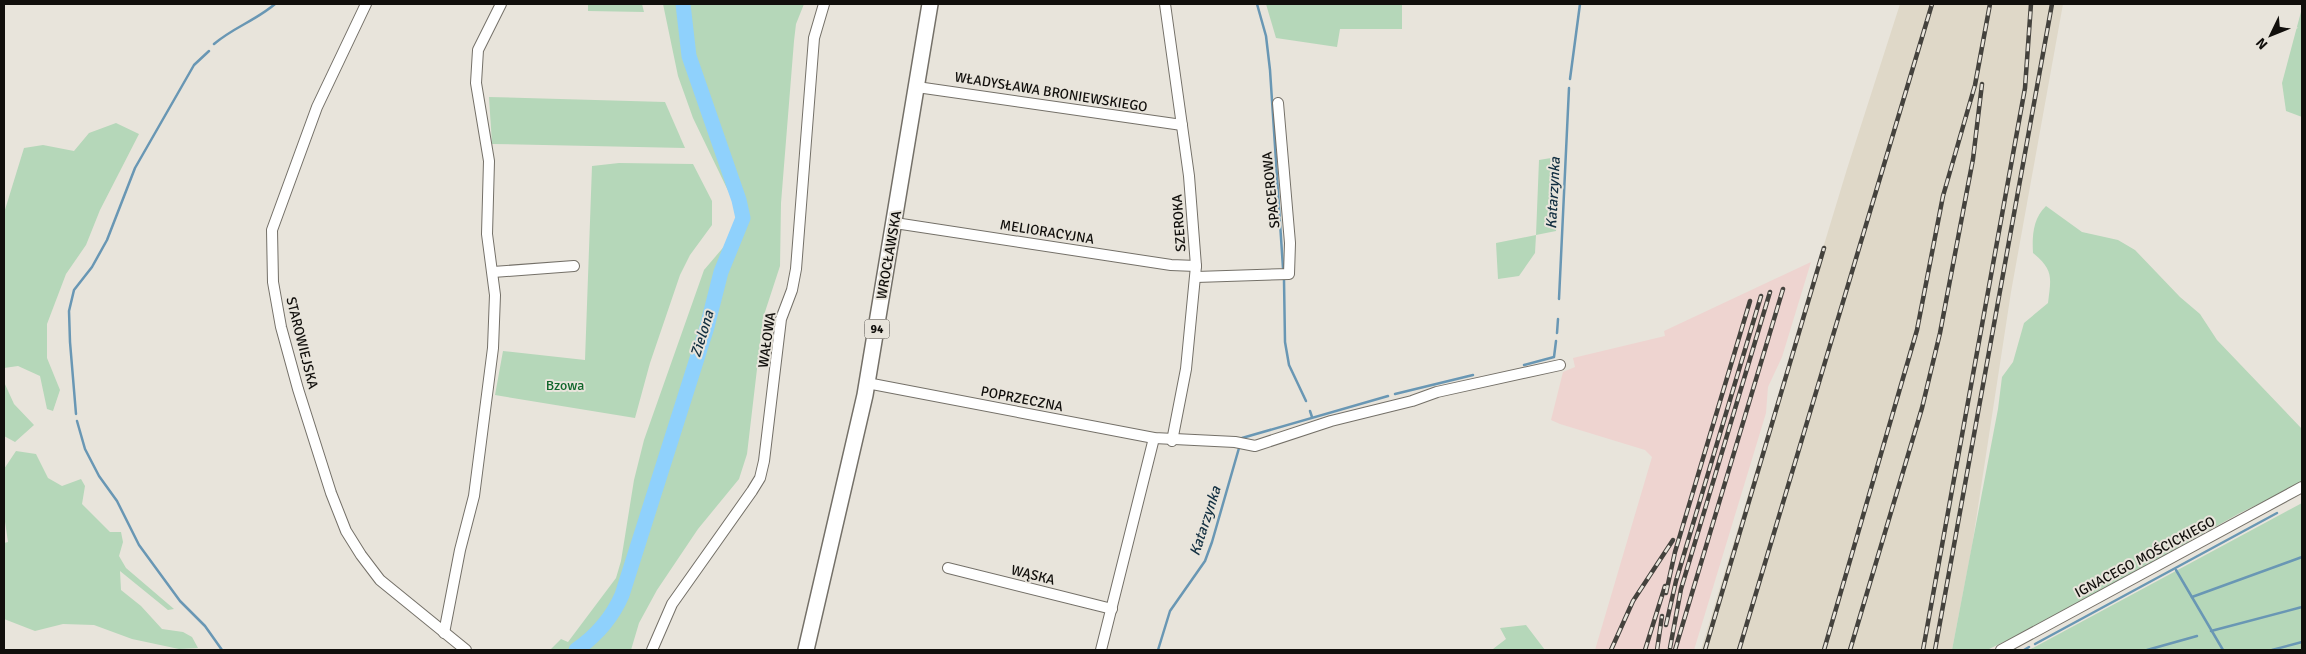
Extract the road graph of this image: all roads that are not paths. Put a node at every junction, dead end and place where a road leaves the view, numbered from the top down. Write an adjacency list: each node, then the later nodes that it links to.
1 (366, 4): 21 (street, STAROWIEJSKA)
2 (501, 4): 12 (street)
3 (824, 4): 23 (street, WAŁOWA)
4 (930, 4): 6 (main road, WROCŁAWSKA / 94)
5 (1165, 4): 8 (street, SZEROKA)
6 (917, 87): 8 (street, WŁADYSŁAWA BRONIEWSKIEGO); 9 (main road, WROCŁAWSKA / 94)
7 (1278, 103): 13 (street, SPACEROWA)
8 (1182, 125): 11 (street, SZEROKA)
9 (894, 223): 11 (street, MELIORACYJNA); 15 (main road, WROCŁAWSKA / 94)
10 (574, 266): 12 (street)
11 (1196, 266): 13 (street, SZEROKA)
12 (493, 272): 21 (street)
13 (1196, 277): 17 (street, SZEROKA)
14 (1560, 365): 17 (street, POPRZECZNA)
15 (867, 383): 16 (street, POPRZECZNA); 24 (main road, WROCŁAWSKA / 94)
16 (1154, 438): 17 (street, POPRZECZNA); 20 (street)
17 (1172, 440)
18 (2302, 487): 26 (street, IGNACEGO MOŚCICKIEGO)
19 (948, 568): 20 (street, WĄSKA)
20 (1112, 609): 25 (street)
21 (444, 633): 22 (street, STAROWIEJSKA)
22 (466, 650)
23 (652, 650)
24 (806, 650)
25 (1101, 650)
26 (2001, 650)

